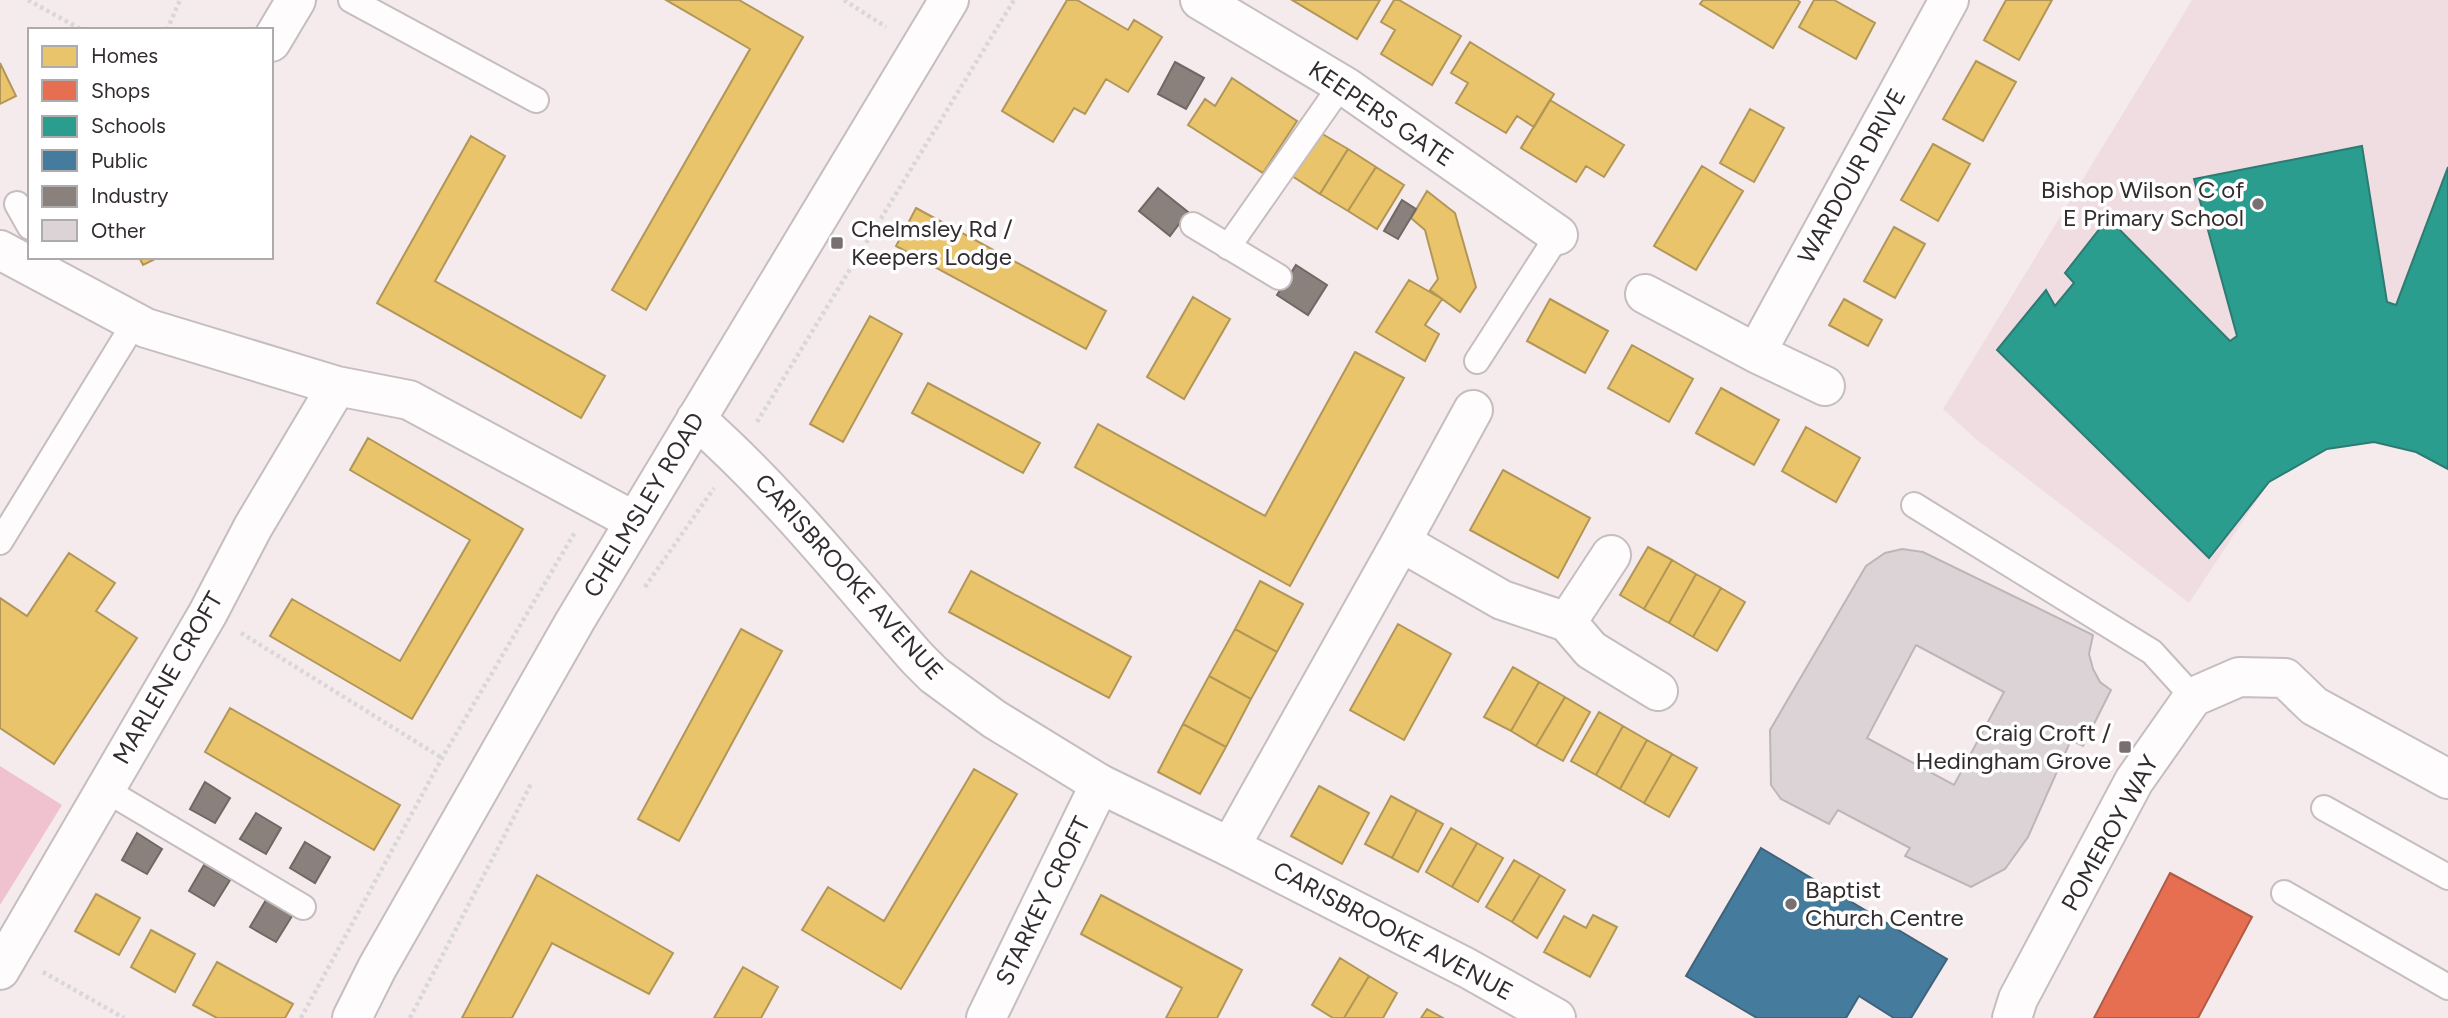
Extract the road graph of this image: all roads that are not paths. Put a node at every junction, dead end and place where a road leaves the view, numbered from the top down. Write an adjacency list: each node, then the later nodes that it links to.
1 (296, 0): 6 (street)
2 (351, 0): 8 (lane)
3 (949, 0): 24 (street, CHELMSLEY ROAD)
4 (1200, 0): 7 (street, KEEPERS GATE)
5 (1949, 0): 19 (street, WARDOUR DRIVE)
6 (273, 39)
7 (1342, 84): 12 (street, KEEPERS GATE); 13 (lane)
8 (536, 100)
9 (17, 204): 10 (lane)
10 (28, 223)
11 (1193, 225): 13 (lane)
12 (1558, 235): 20 (lane)
13 (1228, 247): 16 (lane)
14 (0, 250): 15 (street)
15 (53, 270): 18 (street)
16 (1279, 277)
17 (1645, 294): 19 (street)
18 (135, 322): 21 (street); 27 (lane)
19 (1756, 353): 22 (street)
20 (1477, 361)
21 (337, 386): 26 (street); 35 (street, MARLENE CROFT)
22 (1825, 386)
23 (1473, 410): 28 (street)
24 (696, 419): 26 (street, CHELMSLEY ROAD); 34 (street, CARISBROOKE AVENUE)
25 (1914, 506): 32 (lane)
26 (634, 521): 43 (street, CHELMSLEY ROAD)
27 (0, 542)
28 (1401, 542): 30 (street); 37 (street)
29 (1611, 555): 30 (street)
30 (1567, 622): 31 (street)
31 (1658, 691)
32 (2193, 696): 33 (street); 46 (street, POMEROY WAY)
33 (2448, 779)
34 (1100, 784): 37 (street, CARISBROOKE AVENUE); 44 (street, STARKEY CROFT)
35 (104, 789): 40 (lane); 41 (street, MARLENE CROFT)
36 (2324, 808): 38 (lane)
37 (1230, 847): 45 (street, CARISBROOKE AVENUE)
38 (2448, 877)
39 (2284, 894): 42 (lane)
40 (303, 907)
41 (5, 961)
42 (2448, 987)
43 (352, 1018)
44 (986, 1018)
45 (1555, 1018)
46 (2012, 1018)

